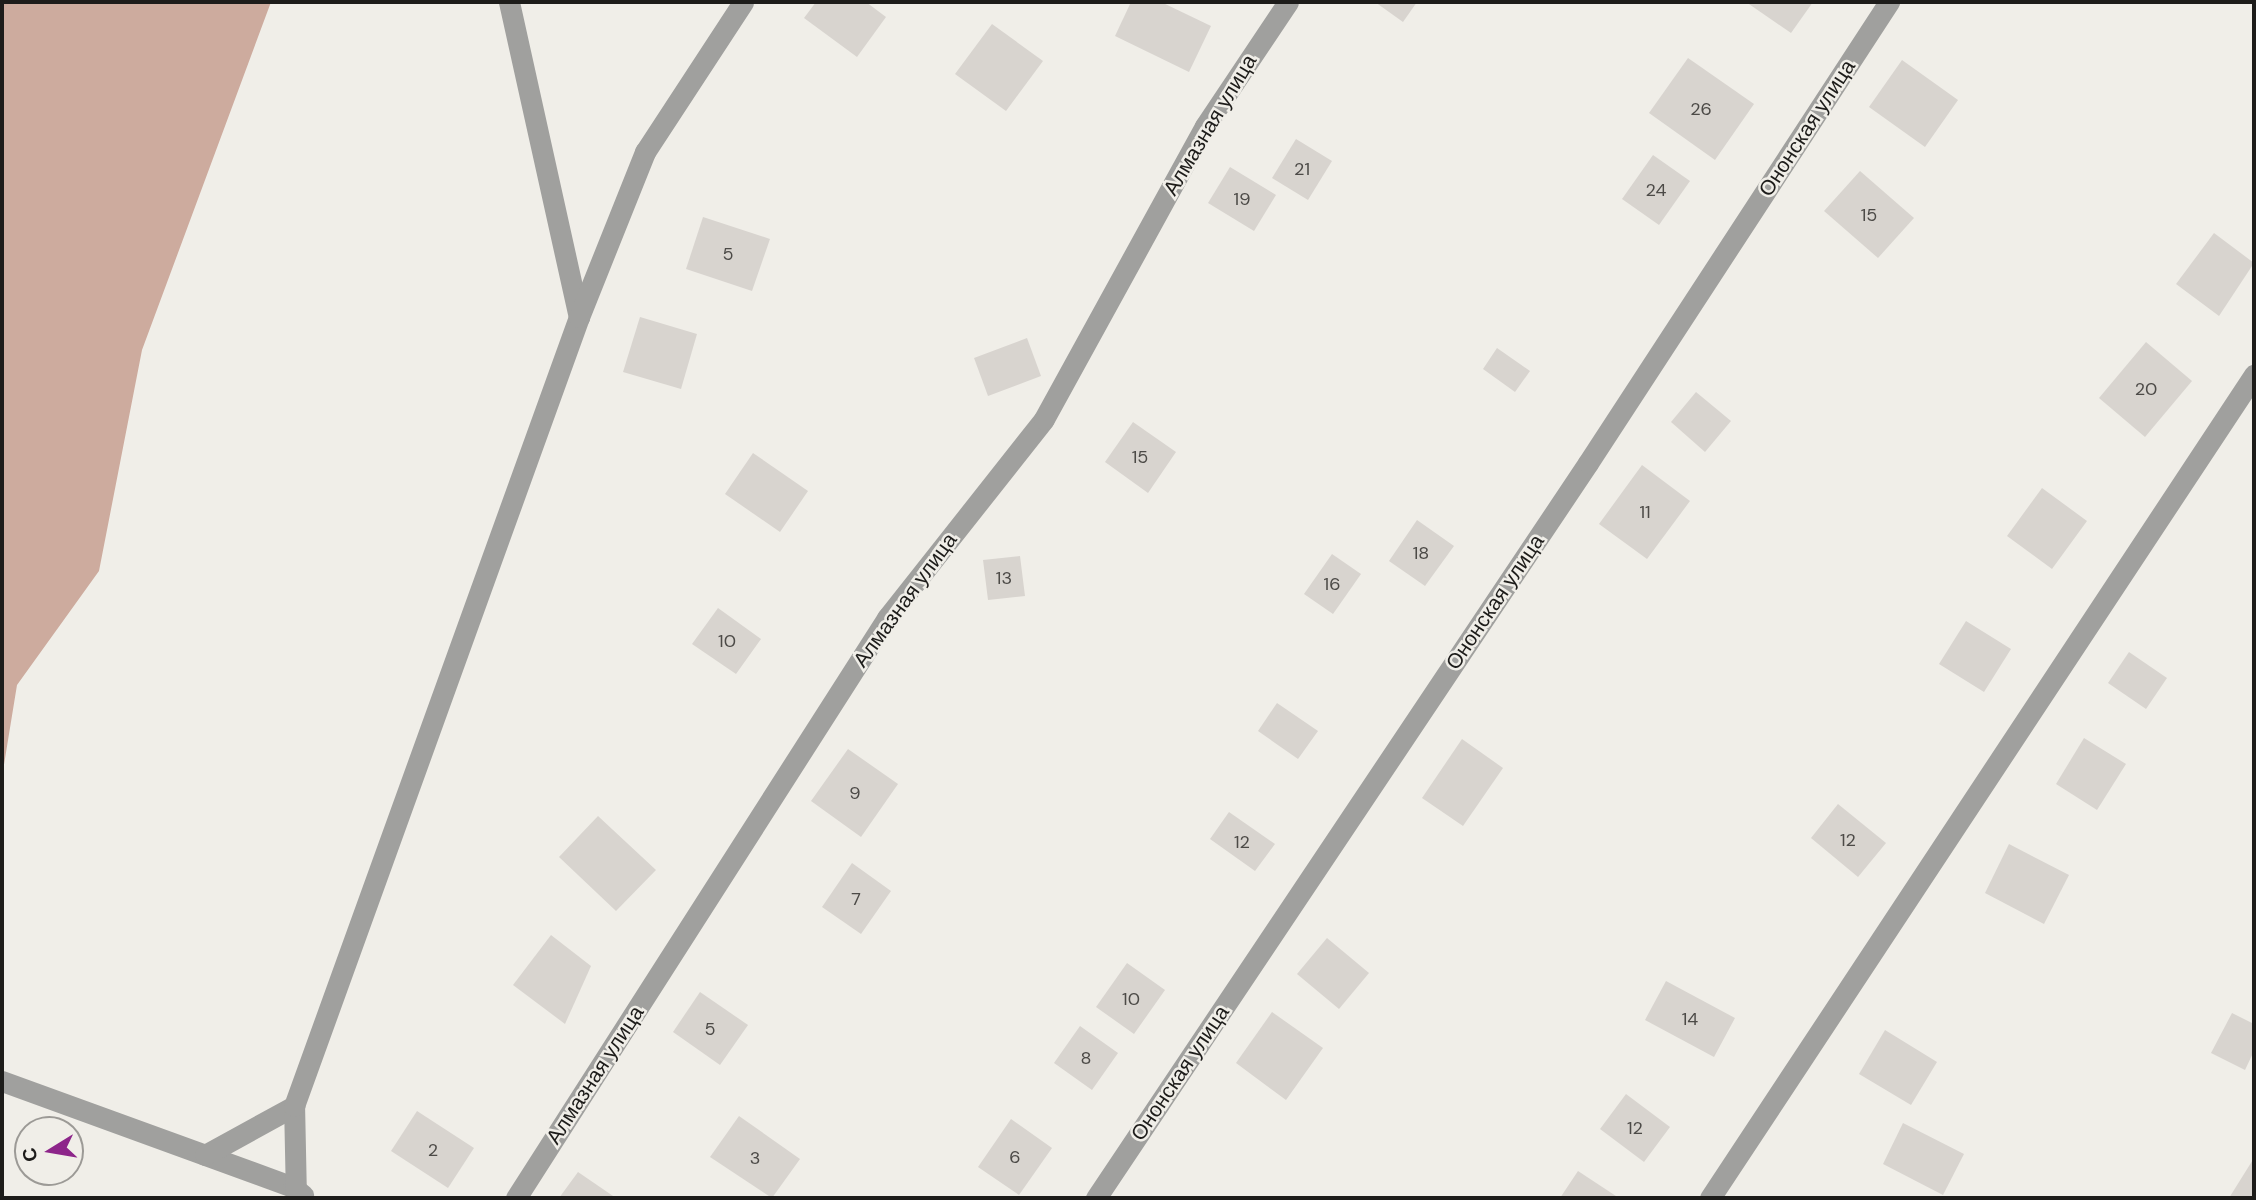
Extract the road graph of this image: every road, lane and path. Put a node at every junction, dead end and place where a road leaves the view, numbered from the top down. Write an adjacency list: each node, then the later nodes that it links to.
1 (509, 2): 5 (street)
2 (743, 2): 5 (street)
3 (1288, 2): 11 (street, Алмазная улица)
4 (1889, 2): 12 (street, Ононская улица)
5 (579, 317): 8 (street)
6 (2254, 375): 13 (street)
7 (2, 1081): 9 (street)
8 (294, 1106): 9 (street); 10 (street)
9 (205, 1155): 10 (street)
10 (299, 1194)
11 (516, 1198)
12 (1096, 1198)
13 (1710, 1198)

